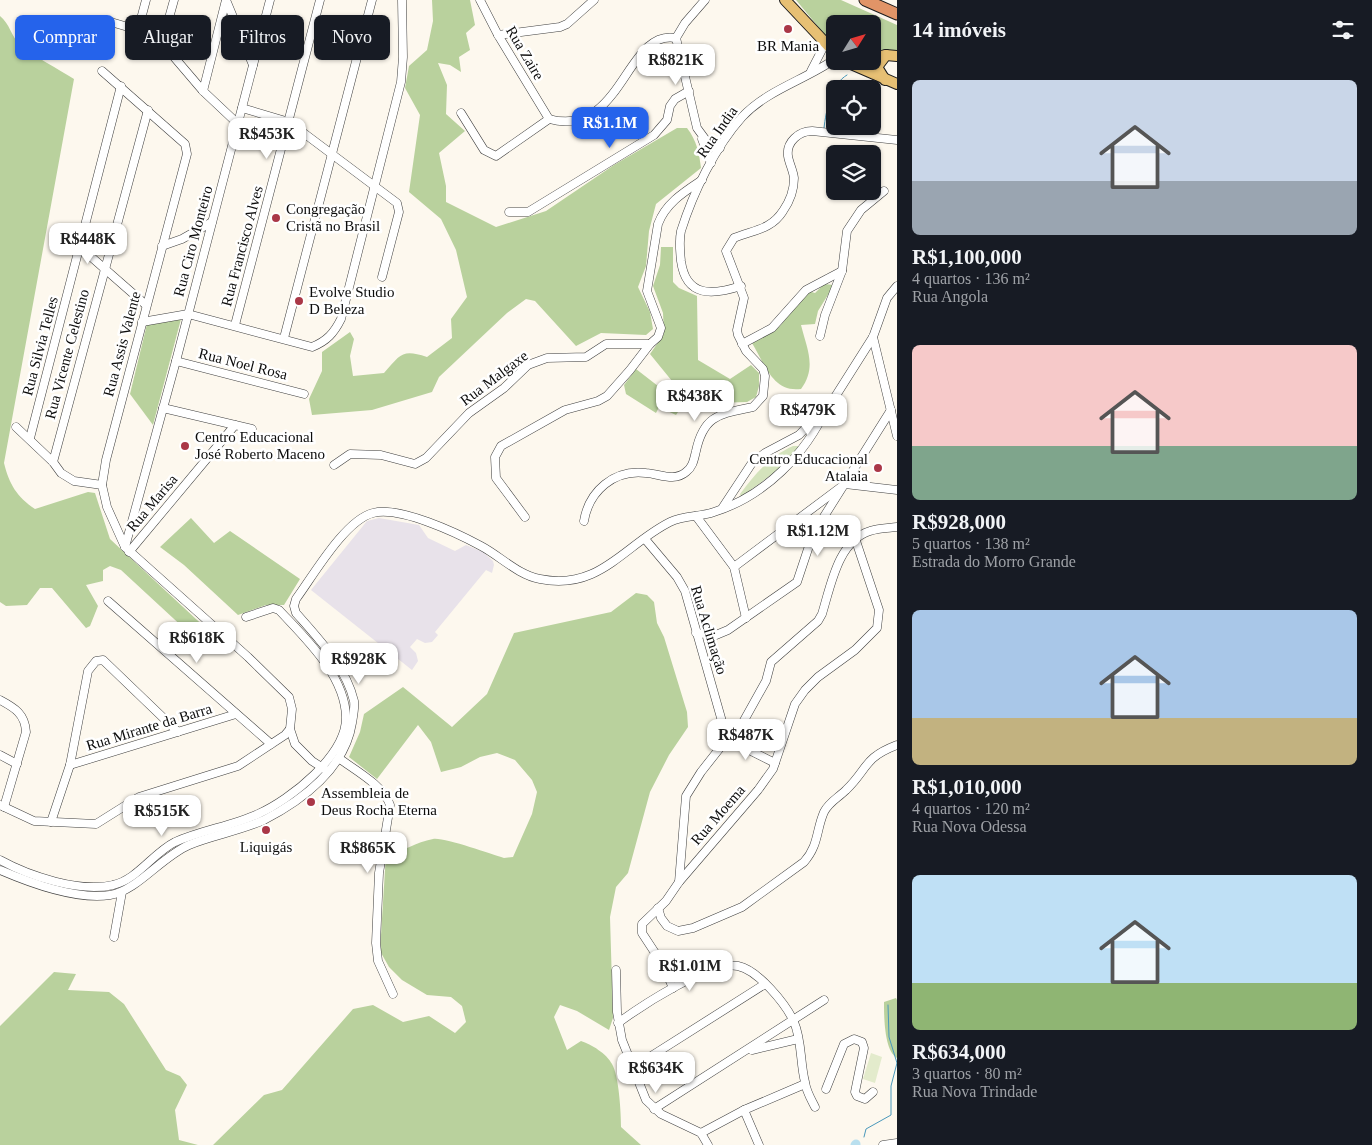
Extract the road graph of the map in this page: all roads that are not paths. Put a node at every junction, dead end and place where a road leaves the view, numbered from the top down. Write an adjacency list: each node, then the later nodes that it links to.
1 (146, 0): 16 (street)
2 (174, 0): 17 (street)
3 (226, 0): 26 (street); 33 (street)
4 (270, 0): 26 (street, Rua Ciro Monteiro)
5 (320, 0): 39 (street, Rua Francisco Alves)
6 (372, 0): 44 (street)
7 (402, 0): 47 (street, Rua Ciro Monteiro)
8 (480, 0): 18 (street, Rua Zaire)
9 (594, 0): 18 (street)
10 (705, 0): 19 (street)
11 (785, 0): 20 (main road)
12 (866, 0): 15 (highway)
13 (884, 0): 14 (highway)
14 (897, 6)
15 (897, 14)
16 (142, 15)
17 (170, 15)
18 (498, 35): 38 (street, Rua Zaire)
19 (676, 38): 34 (street); 38 (street)
20 (825, 44): 29 (street, Rua India)
21 (886, 55): 22 (main road); 23 (main road); 30 (main road)
22 (881, 56)
23 (897, 56)
24 (176, 60): 33 (street)
25 (826, 64): 29 (street, Rua India)
26 (253, 65): 35 (street, Rua Ciro Monteiro)
27 (864, 70): 30 (main road)
28 (102, 71): 32 (street, Rua Assis Valente)
29 (810, 72): 43 (street, Rua India)
30 (886, 80): 31 (main road)
31 (897, 84)
32 (121, 86): 36 (street, Rua Assis Valente); 52 (street, Rua Silvia Telles)
33 (202, 91): 40 (street)
34 (689, 91): 41 (street); 49 (street)
35 (242, 108): 39 (street); 40 (street, Rua Ciro Monteiro)
36 (148, 110): 51 (street, Rua Assis Valente); 53 (street, Rua Vicente Celestino)
37 (461, 113): 38 (street)
38 (549, 119)
39 (289, 122): 44 (street); 61 (street, Rua Francisco Alves)
40 (237, 123): 50 (street, Rua Ciro Monteiro)
41 (697, 128): 43 (street); 45 (street)
42 (897, 140): 56 (street)
43 (720, 148): 45 (street, Rua India)
44 (333, 153): 47 (street); 64 (street)
45 (711, 164): 46 (street, Rua India)
46 (702, 180): 56 (street, Rua India); 65 (street)
47 (374, 184): 55 (street); 64 (street, Rua Ciro Monteiro)
48 (884, 191): 54 (street)
49 (509, 212)
50 (212, 222): 51 (street); 59 (street, Rua Ciro Monteiro)
51 (162, 246): 58 (street, Rua Assis Valente)
52 (81, 248): 53 (street); 76 (street, Rua Silvia Telles)
53 (104, 268): 58 (street); 79 (street, Rua Vicente Celestino)
54 (842, 271): 62 (street); 66 (street)
55 (382, 277)
56 (741, 286): 66 (street)
57 (897, 286): 63 (street)
58 (146, 305): 60 (street, Rua Assis Valente)
59 (188, 314): 60 (street); 61 (street, Rua Ciro Monteiro); 67 (street, Rua Ciro Monteiro)
60 (142, 322): 82 (street, Rua Assis Valente)
61 (235, 325): 64 (street, Rua Ciro Monteiro)
62 (820, 336)
63 (873, 337): 69 (street); 71 (street)
64 (284, 338)
65 (650, 344): 80 (street, Rua Malgaxe); 86 (street)
66 (742, 344): 87 (street)
67 (176, 361): 68 (street, Rua Noel Rosa); 70 (street, Rua Ciro Monteiro)
68 (304, 394)
69 (827, 406): 77 (street); 78 (street)
70 (162, 408): 72 (street); 91 (street, Rua Ciro Monteiro)
71 (891, 410): 75 (street); 81 (street)
72 (234, 425): 74 (street); 91 (street, Rua Marisa)
73 (16, 427): 76 (street)
74 (252, 429)
75 (897, 436)
76 (30, 438): 79 (street)
77 (792, 440): 78 (street); 84 (street)
78 (802, 450): 84 (street)
79 (53, 462): 82 (street)
80 (334, 465)
81 (845, 484): 83 (street); 92 (street); 95 (street)
82 (102, 485): 91 (street)
83 (897, 490)
84 (722, 509): 85 (street)
85 (696, 516): 90 (street); 92 (street)
86 (525, 517)
87 (584, 522)
88 (897, 528): 89 (street)
89 (855, 538): 103 (street); 108 (street, Rua Moema)
90 (645, 539): 96 (street, Rua Aclimação); 97 (street)
91 (127, 550): 101 (street)
92 (734, 567): 95 (street)
93 (108, 601): 100 (street)
94 (246, 617): 98 (street)
95 (746, 618): 96 (street)
96 (696, 632): 103 (street, Rua Aclimação)
97 (344, 676): 98 (street); 107 (street)
98 (335, 681): 111 (street)
99 (0, 700): 109 (street)
100 (236, 714): 102 (street, Rua Mirante da Barra); 104 (street)
101 (290, 729): 104 (street); 111 (street)
102 (178, 732): 110 (street, Rua Mirante da Barra); 110 (street)
103 (730, 740): 108 (street); 116 (street)
104 (271, 744): 113 (street)
105 (897, 745): 118 (street)
106 (0, 756): 109 (street)
107 (340, 759): 111 (street); 123 (street)
108 (775, 763): 116 (street, Rua Moema)
109 (17, 764): 112 (street)
110 (70, 765): 113 (street)
111 (326, 770): 114 (street); 117 (street)
112 (2, 806): 113 (street)
113 (51, 822)
114 (0, 860)
115 (0, 870): 117 (street)
116 (679, 882): 118 (street, Rua Moema)
117 (122, 892): 119 (street)
118 (658, 908): 122 (street, Rua Moema)
119 (114, 937)
120 (616, 970): 126 (street)
121 (766, 984): 122 (street); 125 (street); 129 (street)
122 (673, 988): 126 (street)
123 (393, 994)
124 (824, 1000): 125 (street)
125 (794, 1022): 127 (street); 128 (street)
126 (618, 1023): 129 (street)
127 (798, 1039): 128 (street); 130 (street)
128 (746, 1052): 134 (street)
129 (634, 1067): 134 (street)
130 (805, 1084): 133 (street); 135 (street)
131 (826, 1089): 132 (street)
132 (873, 1092)
133 (815, 1107)
134 (654, 1110): 136 (street)
135 (744, 1110): 136 (street); 139 (street)
136 (701, 1133): 138 (street)
137 (897, 1143): 140 (street)
138 (708, 1145)
139 (759, 1145)
140 (883, 1145)

